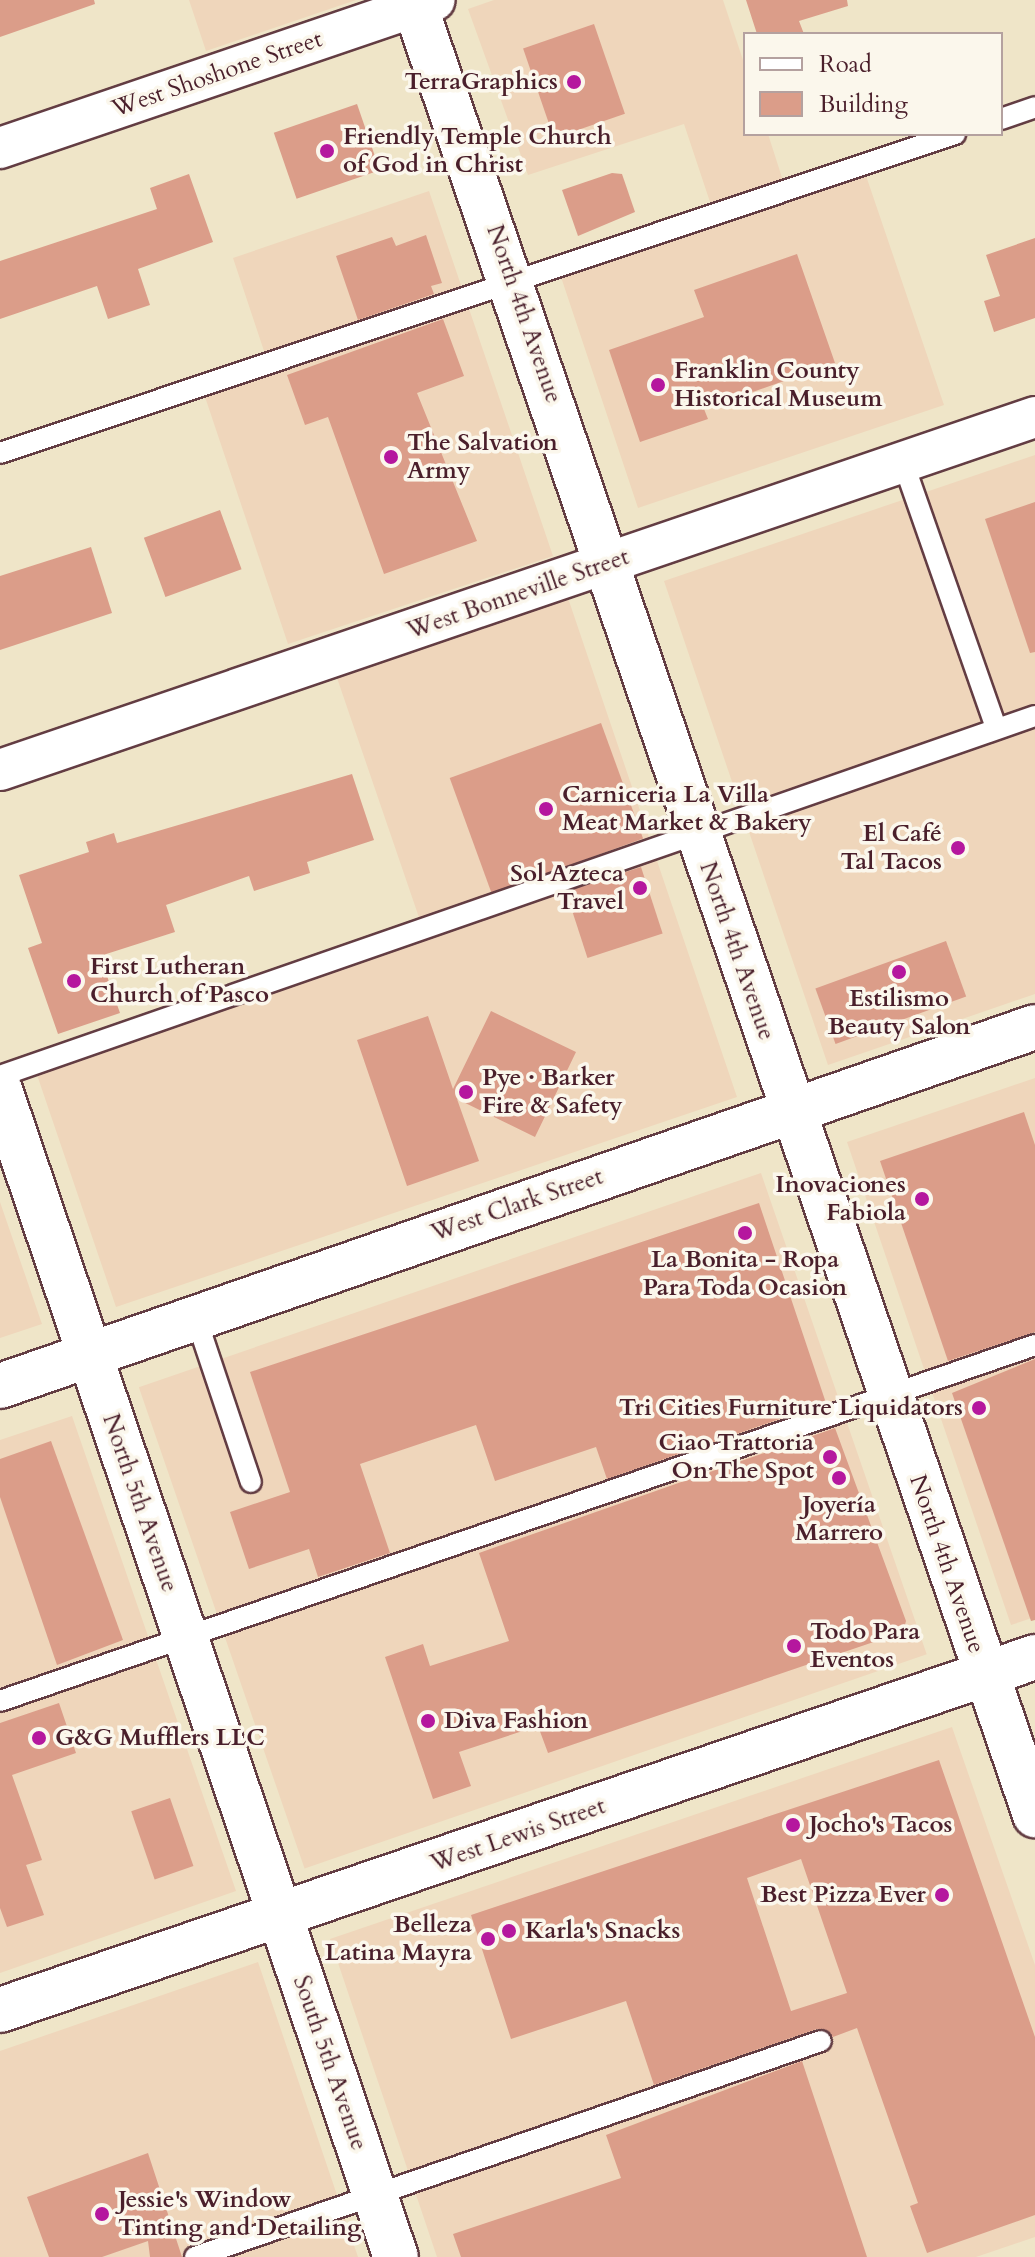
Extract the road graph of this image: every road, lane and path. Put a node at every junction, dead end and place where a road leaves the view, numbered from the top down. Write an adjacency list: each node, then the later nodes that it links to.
1 (420, 2): 5 (street, West Shoshone Street); 6 (main road, North 4th Avenue)
2 (1035, 107): 3 (lane)
3 (1003, 118)
4 (949, 136): 6 (lane)
5 (0, 148)
6 (513, 280): 8 (lane); 10 (main road, North 4th Avenue)
7 (1035, 417): 9 (street, West Bonneville Street)
8 (0, 453)
9 (903, 462): 10 (street, West Bonneville Street); 12 (lane)
10 (609, 562): 13 (street, West Bonneville Street); 14 (main road, North 4th Avenue)
11 (1035, 716): 12 (lane)
12 (996, 728): 14 (lane)
13 (0, 770)
14 (696, 833): 16 (lane); 18 (main road, North 4th Avenue)
15 (1035, 1027): 18 (main road, West Clark Street)
16 (0, 1076)
17 (0, 1090): 21 (main road, North 5th Avenue)
18 (792, 1110): 19 (main road, West Clark Street); 23 (main road, North 4th Avenue)
19 (195, 1315): 21 (main road, West Clark Street); 24 (lane)
20 (1035, 1345): 23 (lane)
21 (91, 1358): 22 (main road, West Clark Street); 25 (main road, North 5th Avenue)
22 (0, 1386)
23 (890, 1394): 25 (lane); 27 (main road, North 4th Avenue)
24 (251, 1482)
25 (186, 1638): 28 (lane); 30 (main road, North 5th Avenue)
26 (1035, 1657): 27 (main road, West Lewis Street)
27 (985, 1674): 29 (main road, North 4th Avenue); 30 (main road, West Lewis Street)
28 (0, 1701)
29 (1035, 1815)
30 (280, 1915): 31 (main road, West Lewis Street); 33 (main road, South 5th Avenue)
31 (0, 2010)
32 (821, 2041): 33 (lane)
33 (375, 2194): 34 (lane); 35 (main road, South 5th Avenue)
34 (195, 2257)
35 (396, 2257)

